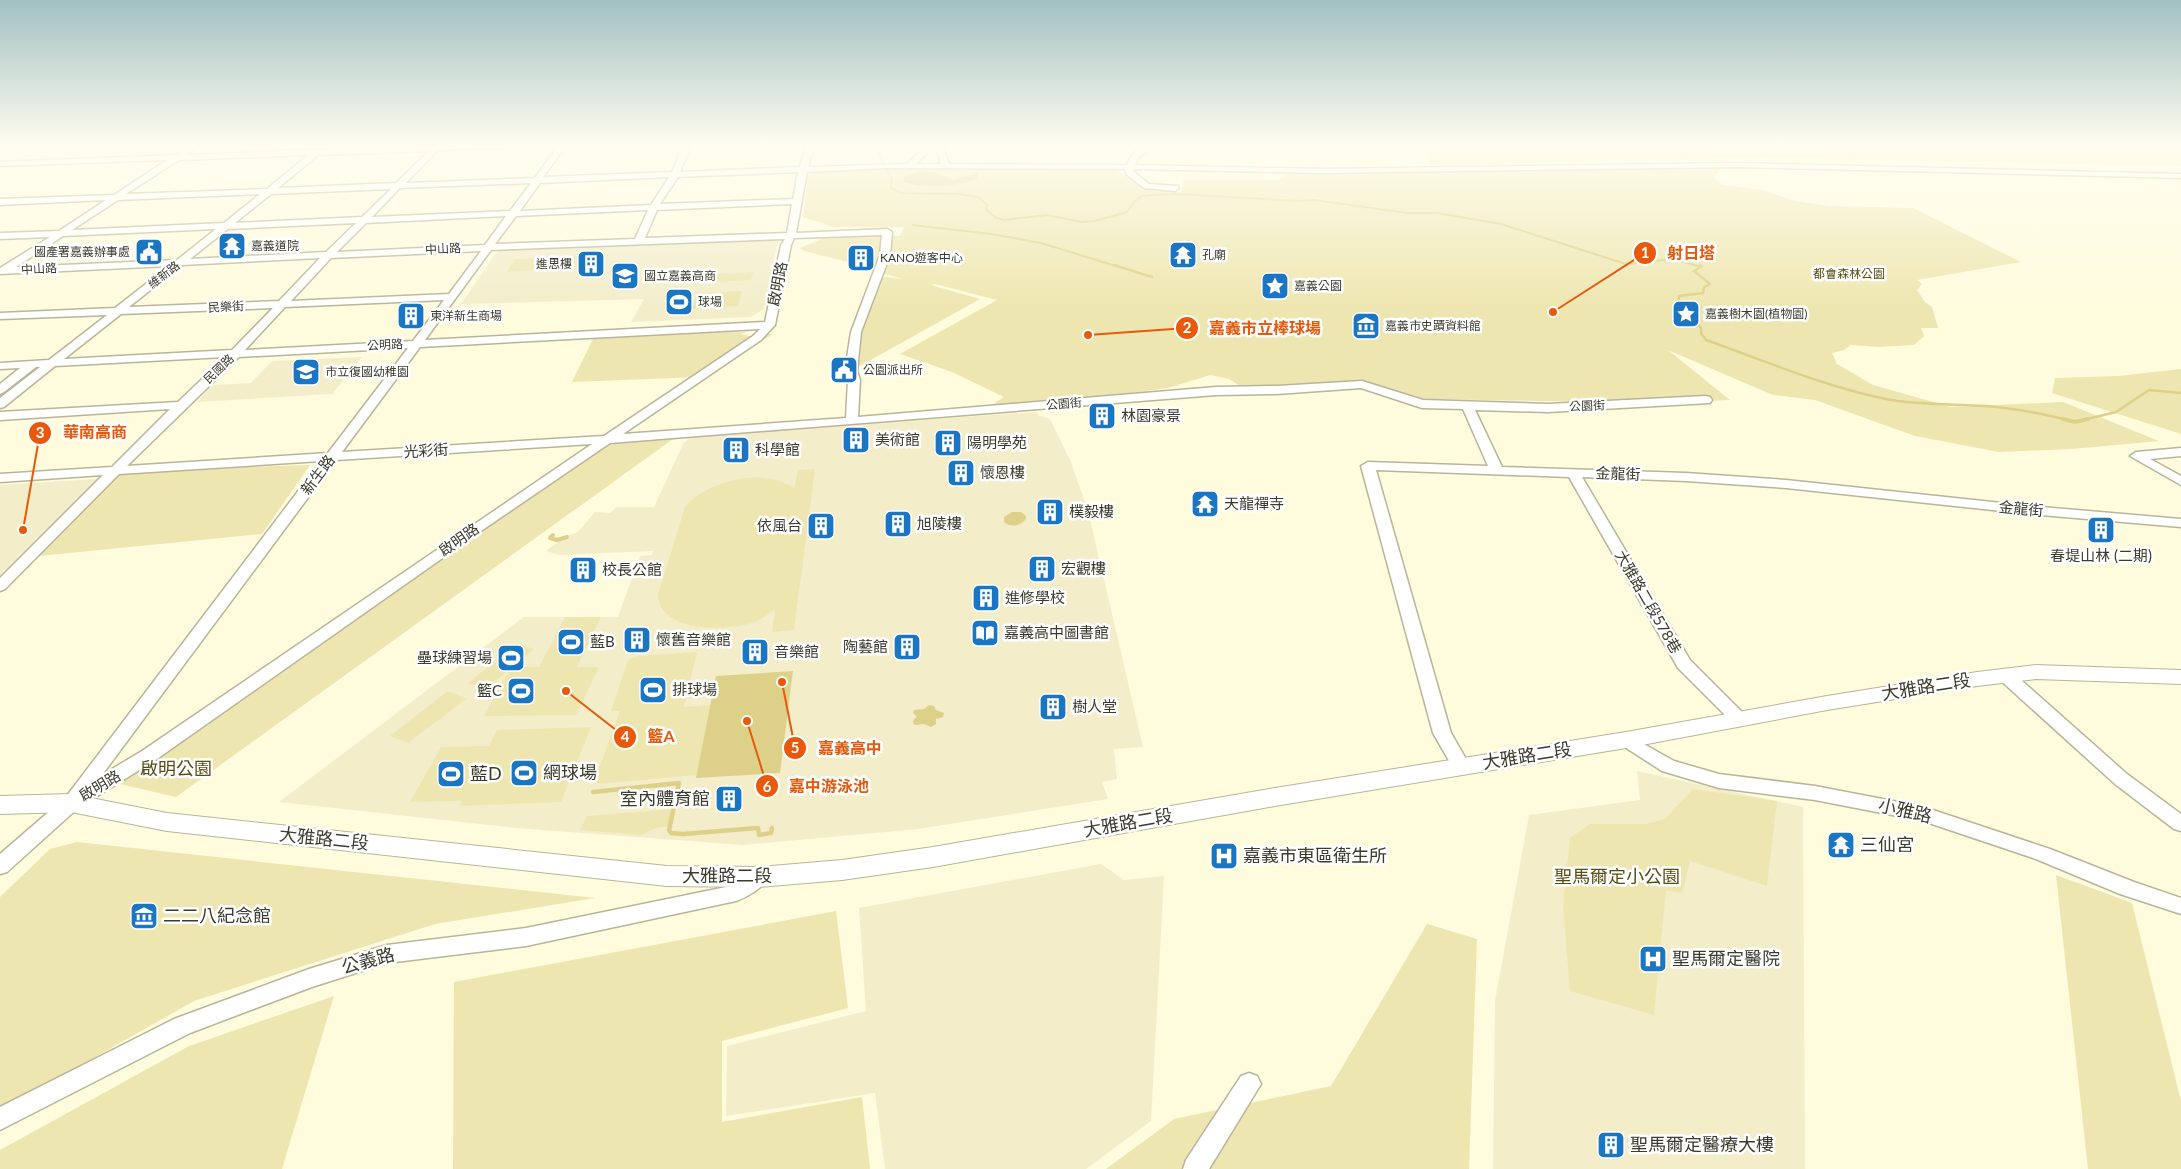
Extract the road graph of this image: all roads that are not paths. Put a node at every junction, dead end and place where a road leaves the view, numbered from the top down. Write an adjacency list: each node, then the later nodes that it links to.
1 (58, 200): 8 (street)
2 (114, 200): 15 (street)
3 (247, 200): 14 (street, 維新路)
4 (259, 200): 13 (street, 維新路)
5 (384, 200): 12 (street, 民國路)
6 (521, 200): 11 (street, 新生路)
7 (659, 200): 10 (street)
8 (0, 202)
9 (797, 202): 10 (street); 16 (street, 啟明路)
10 (654, 207): 11 (street); 18 (street)
11 (510, 214): 12 (street); 19 (street, 新生路)
12 (363, 220): 13 (street); 20 (street, 民國路)
13 (226, 226): 14 (street); 22 (street, 維新路)
14 (213, 227): 15 (street); 21 (street, 維新路)
15 (60, 233): 17 (street); 23 (street)
16 (791, 235): 18 (street, 中山路); 29 (street, 啟明路); 41 (street, 中山路)
17 (0, 236)
18 (639, 241): 19 (street, 中山路)
19 (487, 247): 20 (street, 中山路); 24 (street, 新生路)
20 (330, 254): 22 (street, 中山路); 25 (street, 民國路)
21 (166, 261): 22 (street, 中山路); 23 (street, 中山路); 27 (street, 維新路)
22 (182, 261): 26 (street, 維新路)
23 (1, 272)
24 (452, 297): 25 (street, 民樂街); 30 (street, 新生路)
25 (282, 305): 26 (street, 民樂街); 31 (street, 民國路)
26 (115, 312): 27 (street, 民樂街); 33 (street, 維新路)
27 (99, 313): 28 (street, 民樂街); 32 (street, 維新路)
28 (0, 316)
29 (770, 325): 30 (street, 公明路); 42 (street, 啟明路)
30 (416, 344): 31 (street, 公明路); 44 (street, 新生路)
31 (235, 354): 33 (street, 公明路); 38 (street, 民國路)
32 (32, 364): 33 (street, 公明路); 34 (street, 公明路); 35 (street, 維新路)
33 (49, 364): 37 (street, 維新路)
34 (0, 366)
35 (0, 390)
36 (1706, 400): 39 (street, 公園街)
37 (0, 404)
38 (182, 405): 40 (street); 46 (street, 民國路)
39 (1467, 406): 41 (street, 公園街); 45 (street)
40 (0, 416)
41 (852, 420): 42 (street, 光彩街)
42 (611, 437): 44 (street, 光彩街); 57 (street, 啟明路)
43 (2181, 452): 49 (street)
44 (331, 457): 46 (street, 光彩街); 57 (street, 新生路)
45 (1497, 470): 47 (street, 金龍街); 56 (street, 金龍街)
46 (115, 471): 48 (street, 光彩街); 51 (street, 民國路)
47 (1573, 473): 50 (street, 金龍街); 54 (street, 大雅路二段578巷)
48 (0, 478)
49 (2181, 481)
50 (2181, 523)
51 (0, 586)
52 (2005, 675): 53 (main road, 大雅路二段); 54 (main road, 大雅路二段); 59 (street)
53 (2181, 678)
54 (1739, 719): 55 (main road, 大雅路二段)
55 (1626, 740): 56 (main road, 大雅路二段); 62 (street, 小雅路)
56 (1461, 766): 61 (main road, 大雅路二段)
57 (71, 803): 58 (main road, 大雅路二段); 60 (street, 啟明路); 61 (main road, 大雅路二段)
58 (0, 806)
59 (2181, 824)
60 (0, 866)
61 (759, 877): 64 (street, 公義路)
62 (2181, 906)
63 (1249, 1084): 65 (street)
64 (0, 1119)
65 (1195, 1169)

